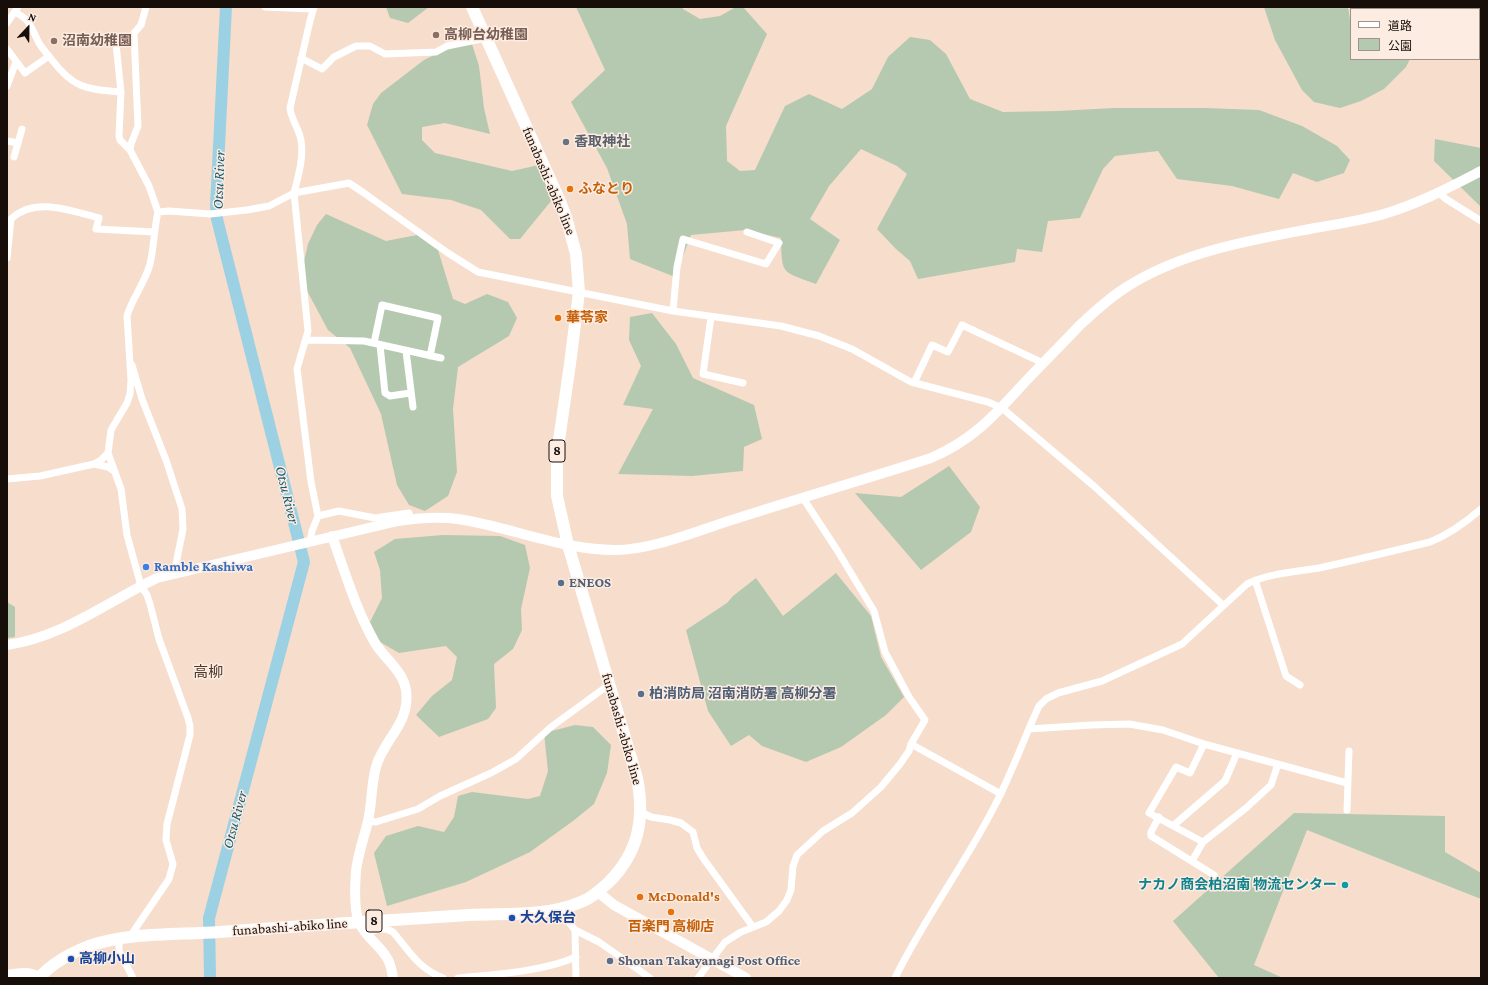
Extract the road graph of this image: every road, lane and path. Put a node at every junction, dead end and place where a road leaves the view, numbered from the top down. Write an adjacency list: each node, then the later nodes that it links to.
1 (146, 7): 7 (street)
2 (265, 7): 4 (street)
3 (472, 7): 8 (main road, funabashi-abiko line / 8)
4 (314, 8): 11 (street)
5 (16, 9): 6 (street); 10 (street)
6 (7, 23)
7 (134, 37): 14 (street); 18 (street)
8 (486, 38): 11 (street); 29 (main road, funabashi-abiko line / 8)
9 (7, 49): 12 (street)
10 (48, 56): 12 (street); 14 (street)
11 (301, 58): 22 (street)
12 (16, 62): 13 (street)
13 (7, 86)
14 (121, 92): 18 (street)
15 (22, 129): 17 (street)
16 (7, 141): 17 (street)
17 (18, 143): 19 (street)
18 (130, 150): 23 (street)
19 (14, 158)
20 (1481, 171): 21 (street)
21 (1439, 193): 24 (street); 38 (street)
22 (294, 194): 23 (street); 29 (street); 32 (street)
23 (158, 212): 25 (street)
24 (1481, 221)
25 (154, 232): 27 (street); 37 (street)
26 (748, 232): 30 (street)
27 (8, 237): 28 (street)
28 (7, 258)
29 (579, 292): 30 (street); 54 (main road, funabashi-abiko line / 8)
30 (673, 311): 31 (street)
31 (711, 317): 39 (street); 40 (street)
32 (306, 340): 33 (street); 50 (street)
33 (377, 344): 34 (street); 35 (street); 41 (street)
34 (406, 351): 35 (street); 41 (street)
35 (430, 356): 36 (street)
36 (441, 358)
37 (130, 360): 44 (street); 55 (street)
38 (1043, 363): 40 (street); 43 (street)
39 (743, 383)
40 (914, 383): 43 (street)
41 (410, 393): 42 (street)
42 (413, 407)
43 (1002, 408): 48 (street); 58 (street)
44 (108, 453): 45 (street); 46 (street)
45 (94, 464): 46 (street); 47 (street)
46 (115, 472): 57 (street)
47 (7, 479)
48 (803, 498): 54 (street); 63 (street)
49 (1481, 510): 56 (street)
50 (318, 516): 51 (street); 53 (street)
51 (411, 519): 52 (street); 54 (street)
52 (332, 536): 53 (street); 73 (street)
53 (309, 542): 55 (street)
54 (568, 545): 60 (main road, funabashi-abiko line / 8)
55 (174, 574): 57 (street)
56 (1255, 580): 58 (street); 61 (street)
57 (141, 586): 59 (street); 84 (street)
58 (1223, 605): 62 (street)
59 (7, 644)
60 (610, 684): 71 (main road, funabashi-abiko line / 8); 73 (street)
61 (1300, 685)
62 (1029, 729): 64 (street); 69 (street)
63 (911, 744): 69 (street); 81 (street)
64 (1204, 744): 66 (street); 72 (street)
65 (1349, 751): 68 (street)
66 (1237, 753): 67 (street); 74 (street)
67 (1278, 764): 68 (street); 75 (street)
68 (1347, 783): 70 (street)
69 (1001, 794): 97 (street)
70 (1347, 810)
71 (641, 812): 78 (main road, funabashi-abiko line / 8); 81 (street)
72 (1159, 817): 74 (street); 76 (street)
73 (368, 821): 80 (street)
74 (1174, 825): 75 (street)
75 (1203, 842): 76 (street)
76 (1192, 861): 77 (street)
77 (1214, 875)
78 (598, 892): 79 (main road, funabashi-abiko line / 8); 86 (street)
79 (561, 909): 80 (main road, funabashi-abiko line / 8); 82 (street)
80 (359, 922): 83 (street); 84 (main road, funabashi-abiko line / 8)
81 (753, 927): 86 (street)
82 (575, 930): 85 (street); 94 (street)
83 (366, 933): 90 (street); 91 (street)
84 (124, 938): 88 (main road, funabashi-abiko line / 8); 89 (street)
85 (576, 957): 92 (street); 93 (street)
86 (711, 959): 95 (street); 96 (street)
87 (7, 975): 88 (street)
88 (39, 978)
89 (133, 978)
90 (393, 978)
91 (443, 978)
92 (458, 978)
93 (576, 978)
94 (650, 978)
95 (698, 978)
96 (746, 978)
97 (895, 978)

